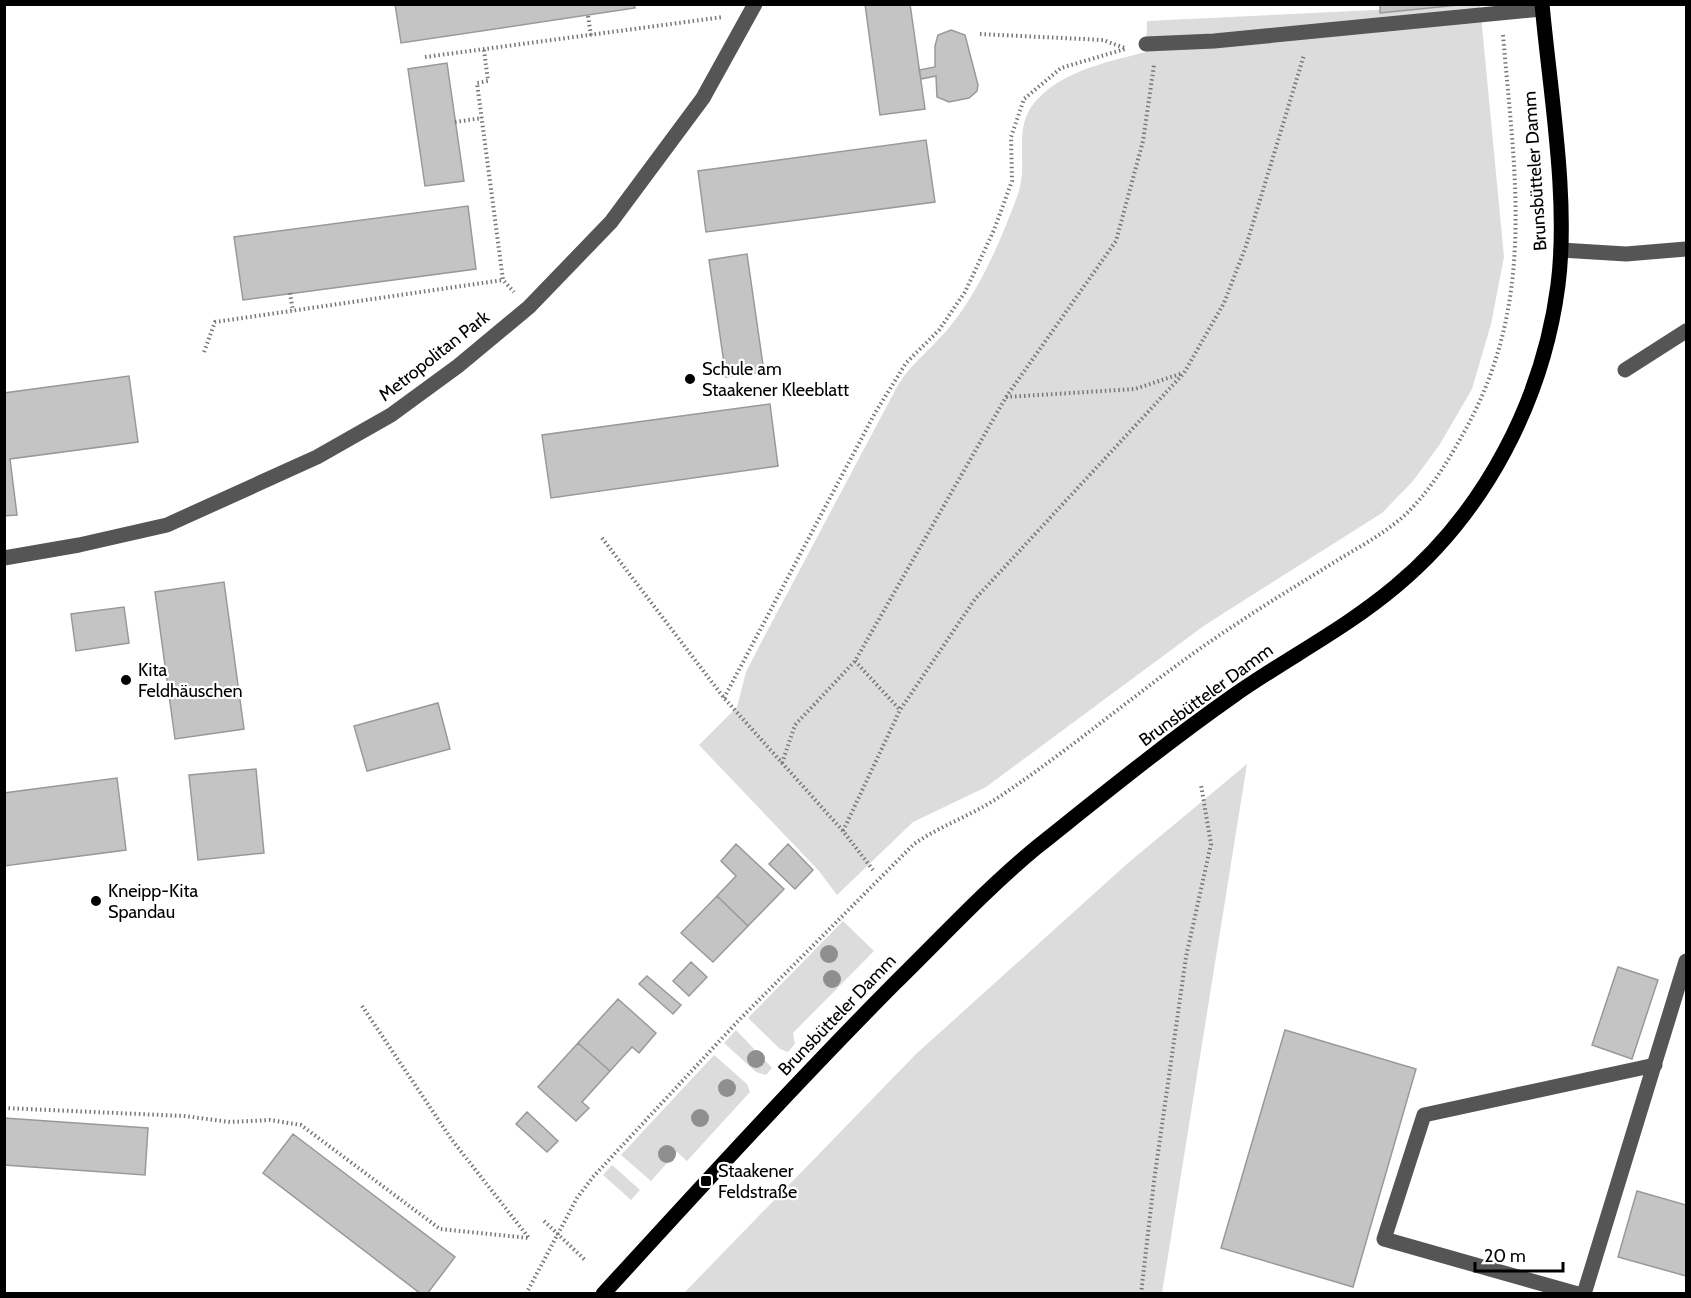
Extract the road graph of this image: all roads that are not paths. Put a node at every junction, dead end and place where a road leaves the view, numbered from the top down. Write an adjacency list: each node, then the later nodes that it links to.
1 (1542, 7): 3 (street); 5 (main road, Brunsbütteler Damm)
2 (753, 9): 8 (street, Metropolitan Park)
3 (1152, 44)
4 (1686, 249): 5 (street)
5 (1561, 250): 11 (main road, Brunsbütteler Damm)
6 (1686, 331): 7 (street)
7 (1625, 370)
8 (4, 558)
9 (1686, 961): 10 (street)
10 (1655, 1065): 12 (street); 13 (street)
11 (603, 1293)
12 (1578, 1293)
13 (1584, 1293)

